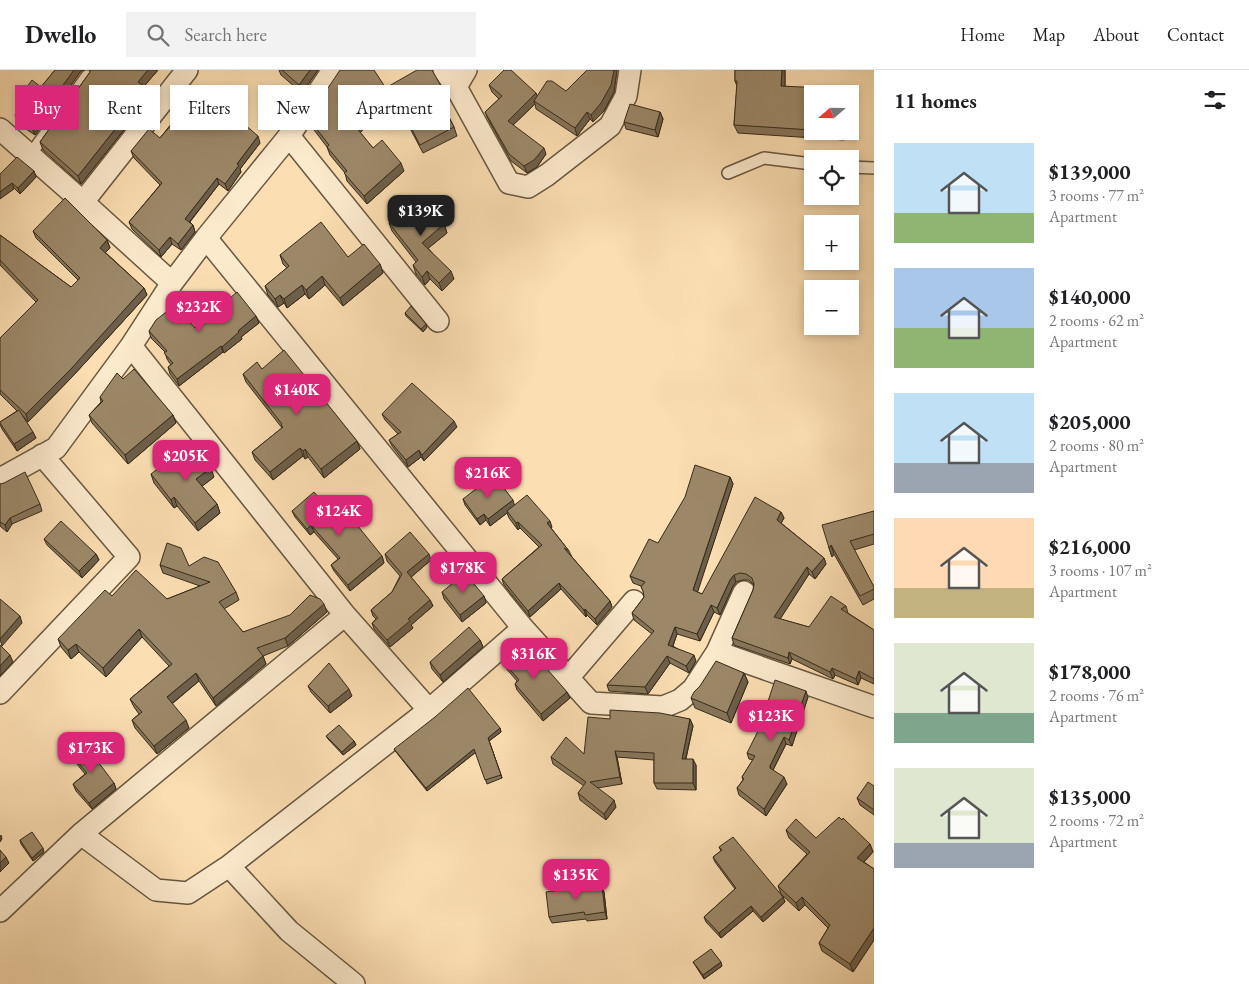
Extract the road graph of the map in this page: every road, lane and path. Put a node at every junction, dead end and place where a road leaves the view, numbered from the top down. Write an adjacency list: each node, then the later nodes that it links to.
1 (187, 70): 13 (street)
2 (333, 70): 7 (street)
3 (630, 70): 5 (street)
4 (87, 76): 8 (lane)
5 (455, 76)
6 (0, 129): 8 (street)
7 (289, 136): 14 (street); 16 (street)
8 (30, 155): 13 (street)
9 (804, 163): 12 (lane)
10 (859, 167): 11 (lane)
11 (874, 168)
12 (728, 173)
13 (83, 202): 15 (street)
14 (206, 238): 15 (street); 23 (street)
15 (172, 283): 17 (street)
16 (438, 321)
17 (130, 346): 18 (street); 22 (street)
18 (42, 455): 19 (street); 26 (street)
19 (0, 479)
20 (744, 592): 24 (street)
21 (634, 601): 25 (street)
22 (345, 615): 28 (street); 29 (street)
23 (523, 628): 25 (street); 28 (street)
24 (717, 652): 25 (street); 27 (street)
25 (568, 678)
26 (0, 693)
27 (874, 707)
28 (429, 710): 30 (street)
29 (81, 834): 30 (street); 31 (street)
30 (229, 866): 32 (street)
31 (0, 911)
32 (354, 984)

